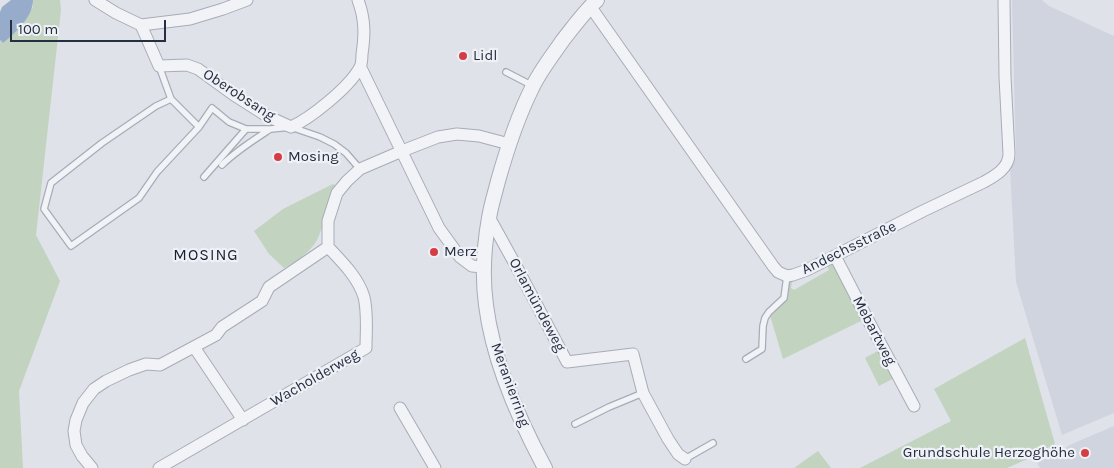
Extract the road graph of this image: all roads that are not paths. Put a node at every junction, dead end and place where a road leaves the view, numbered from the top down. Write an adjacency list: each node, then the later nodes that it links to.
1 (95, 0): 6 (street)
2 (247, 0): 6 (street)
3 (358, 0): 8 (street, Oberobsang)
4 (1004, 0): 23 (street, Andechsstraße)
5 (591, 2): 10 (street, Meranierring); 25 (street, Andechsstraße)
6 (141, 25): 7 (street)
7 (158, 66): 11 (lane); 13 (street, Oberobsang)
8 (360, 68): 13 (street, Oberobsang); 17 (street)
9 (506, 72): 10 (lane)
10 (533, 86): 16 (street, Meranierring)
11 (171, 99): 12 (lane); 12 (lane)
12 (199, 127): 14 (lane)
13 (291, 127): 15 (lane); 19 (lane)
14 (246, 129): 15 (lane); 20 (lane)
15 (271, 129): 18 (lane)
16 (508, 144): 17 (street); 21 (street, Meranierring)
17 (402, 151): 19 (street); 24 (street)
18 (222, 165)
19 (360, 169): 22 (street)
20 (204, 177)
21 (489, 217): 24 (street, Meranierring); 28 (street, Orlamündeweg)
22 (328, 247): 26 (street); 31 (street, Wacholderweg)
23 (835, 256): 25 (street, Andechsstraße); 29 (street, Mebartweg)
24 (483, 268): 38 (street, Meranierring)
25 (787, 276): 27 (lane)
26 (194, 347): 31 (street); 35 (street)
27 (746, 359)
28 (643, 393): 32 (lane); 34 (street, Orlamündeweg)
29 (914, 406)
30 (400, 408): 37 (street)
31 (243, 420): 36 (street, Wacholderweg)
32 (575, 424)
33 (713, 443): 34 (lane)
34 (685, 459)
35 (92, 468)
36 (159, 468)
37 (435, 468)
38 (545, 468)

